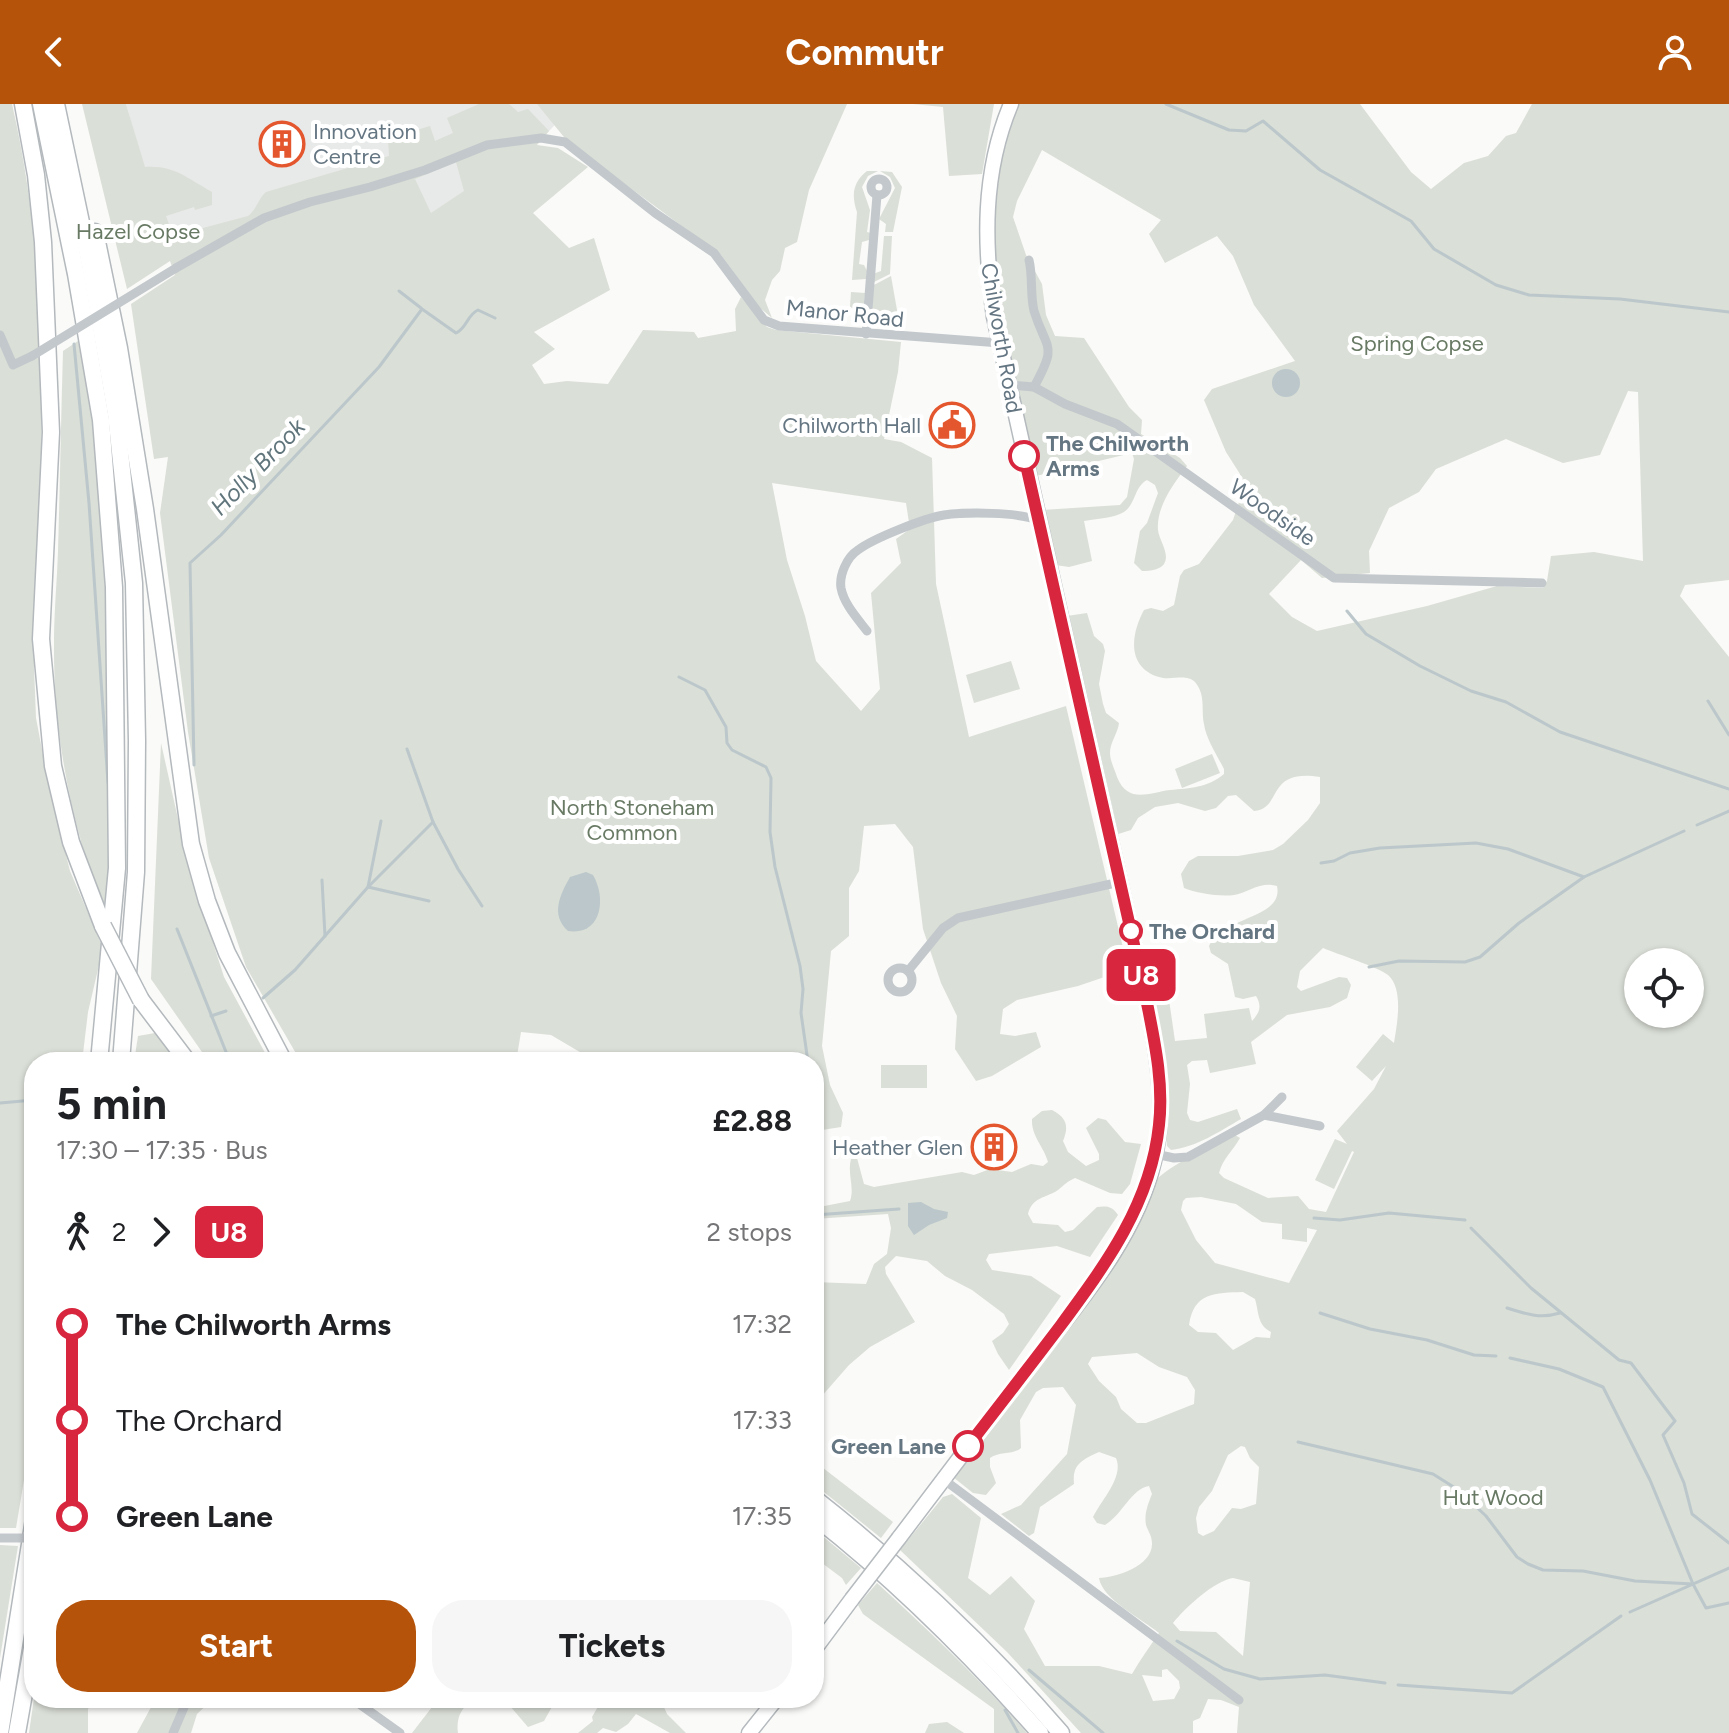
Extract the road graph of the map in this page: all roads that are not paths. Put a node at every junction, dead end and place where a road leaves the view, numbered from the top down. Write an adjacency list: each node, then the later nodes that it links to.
1 (23, 104): 20 (highway, bridge)
2 (41, 104): 18 (highway)
3 (56, 104): 5 (highway)
4 (1011, 104): 10 (main road, Chilworth Road)
5 (67, 147): 19 (highway); 21 (highway)
6 (877, 195): 8 (street)
7 (1029, 260): 12 (street)
8 (866, 334): 9 (street, Manor Road, bridge); 10 (street, Manor Road)
9 (0, 335)
10 (1000, 343): 11 (main road, Chilworth Road)
11 (1009, 385): 12 (street, Woodside); 13 (main road, Chilworth Road)
12 (1034, 387): 14 (street, Woodside)
13 (1038, 520): 15 (street); 16 (main road, Chilworth Road)
14 (1542, 583)
15 (867, 631)
16 (1120, 882): 17 (street); 25 (main road, Chilworth Road)
17 (908, 971)
18 (100, 1052)
19 (122, 1052)
20 (180, 1052)
21 (279, 1052)
22 (1282, 1097): 23 (street)
23 (1264, 1115): 24 (street); 25 (street)
24 (1320, 1126)
25 (1155, 1154): 26 (main road, Chilworth Road)
26 (943, 1479): 32 (main road, Chilworth Road, bridge); 34 (street)
27 (824, 1506): 44 (highway)
28 (824, 1524): 43 (highway)
29 (0, 1538): 30 (street, bridge)
30 (24, 1538)
31 (24, 1582): 38 (highway)
32 (824, 1637)
33 (24, 1693): 39 (highway)
34 (1239, 1700)
35 (184, 1708): 40 (street)
36 (365, 1708): 41 (street)
37 (769, 1708): 42 (main road)
38 (0, 1733)
39 (17, 1733)
40 (173, 1733)
41 (400, 1733)
42 (749, 1733)
43 (1040, 1733)
44 (1061, 1733)

